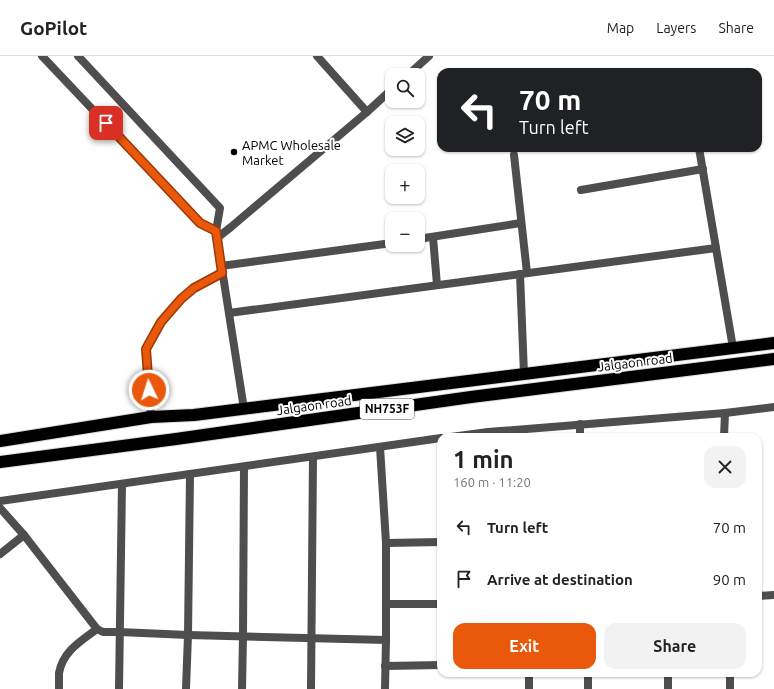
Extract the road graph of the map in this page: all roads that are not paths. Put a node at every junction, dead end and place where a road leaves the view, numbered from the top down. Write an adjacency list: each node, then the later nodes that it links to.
1 (42, 56): 13 (street)
2 (78, 56): 13 (street)
3 (317, 56): 7 (street)
4 (430, 56): 5 (street)
5 (416, 68)
6 (385, 95): 7 (street)
7 (367, 112): 13 (street)
8 (700, 152): 10 (street)
9 (514, 155): 12 (street)
10 (703, 169): 11 (street); 17 (street)
11 (581, 190)
12 (521, 224): 14 (street); 19 (street)
13 (216, 234): 18 (street)
14 (433, 237): 15 (street); 20 (street)
15 (425, 238)
16 (385, 244): 18 (street)
17 (716, 248): 19 (street); 23 (street)
18 (222, 270): 21 (street); 29 (street)
19 (523, 274): 20 (street); 25 (street)
20 (437, 284): 21 (street)
21 (229, 313): 27 (street)
22 (774, 342): 23 (highway, Jalgaon road / NH753F)
23 (733, 348): 25 (highway, Jalgaon road / NH753F)
24 (774, 359): 40 (highway, Jalgaon road / NH753F)
25 (524, 374): 27 (highway, Jalgaon road / NH753F)
26 (774, 407): 28 (street)
27 (244, 409): 29 (highway, Jalgaon road / NH753F)
28 (725, 412): 30 (street); 35 (street)
29 (151, 417): 37 (highway, Jalgaon road / NH753F)
30 (580, 424): 31 (street); 34 (street)
31 (532, 428): 32 (street); 33 (street)
32 (481, 433)
33 (532, 433)
34 (580, 433)
35 (724, 433)
36 (437, 439): 38 (street)
37 (0, 441)
38 (380, 447): 39 (street); 48 (street)
39 (313, 457): 41 (street); 58 (street)
40 (0, 462)
41 (244, 467): 42 (street); 57 (street)
42 (190, 474): 43 (street); 56 (street)
43 (122, 484): 44 (street); 55 (street)
44 (0, 501)
45 (0, 508): 46 (street)
46 (24, 535): 49 (street); 54 (street)
47 (437, 542): 48 (street)
48 (386, 543): 52 (street)
49 (0, 554)
50 (762, 596): 51 (street)
51 (774, 596)
52 (386, 604): 53 (street); 59 (street)
53 (437, 604)
54 (97, 630): 55 (street); 66 (street)
55 (119, 632): 56 (street); 67 (street)
56 (188, 635): 57 (street); 68 (street)
57 (243, 636): 58 (street); 69 (street)
58 (311, 638): 59 (street); 70 (street)
59 (386, 640): 61 (street)
60 (437, 665): 61 (street)
61 (385, 666): 71 (street)
62 (529, 677): 72 (street)
63 (588, 677): 73 (street)
64 (668, 677): 74 (street)
65 (730, 677): 75 (street)
66 (59, 689)
67 (119, 689)
68 (186, 689)
69 (242, 689)
70 (311, 689)
71 (385, 689)
72 (529, 689)
73 (588, 689)
74 (668, 689)
75 (730, 689)

